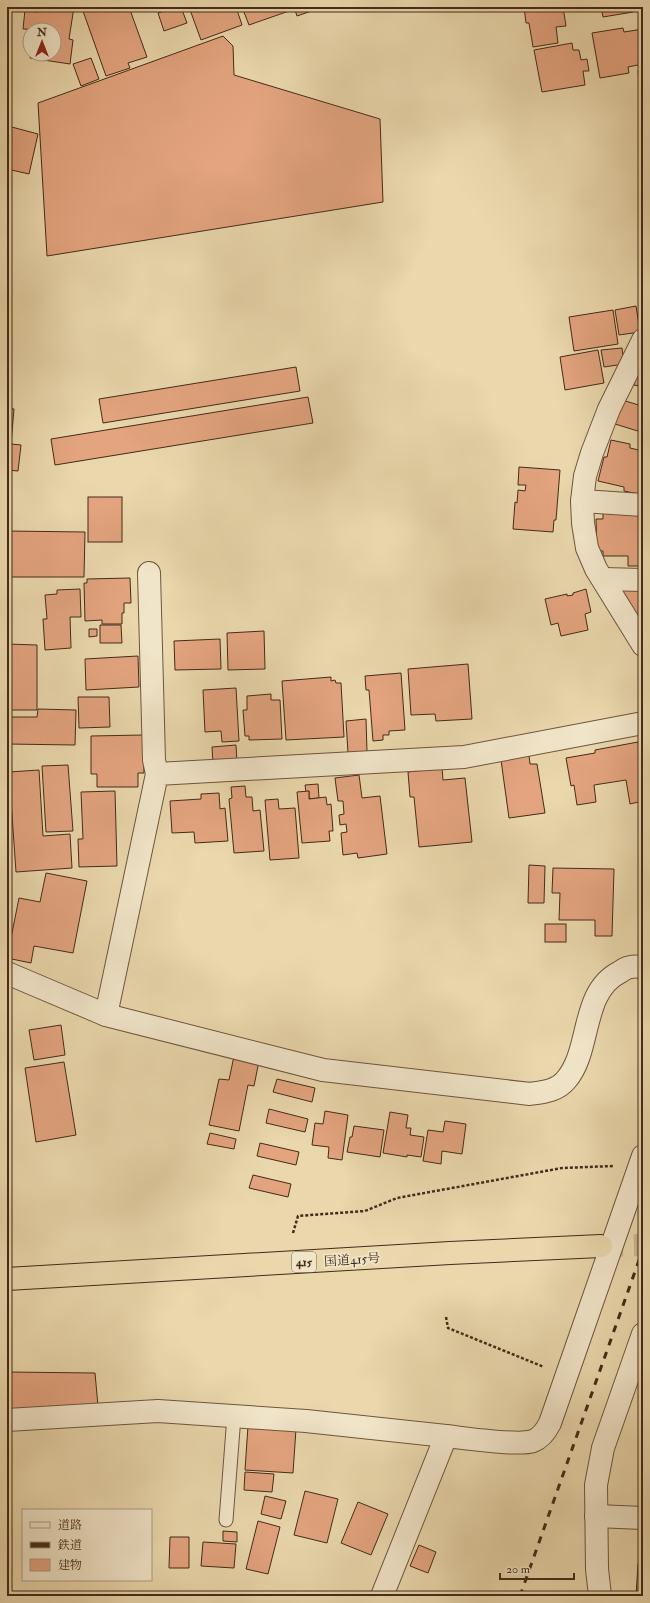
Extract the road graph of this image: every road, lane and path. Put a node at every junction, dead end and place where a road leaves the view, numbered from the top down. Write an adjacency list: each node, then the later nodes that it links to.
1 (643, 340): 2 (street)
2 (582, 501): 3 (street); 5 (street)
3 (643, 505)
4 (148, 573): 9 (street)
5 (603, 580): 6 (street); 7 (street)
6 (643, 580)
7 (643, 645)
8 (643, 722): 9 (street)
9 (158, 774): 12 (street)
10 (643, 967): 12 (street)
11 (7, 973): 12 (street)
12 (106, 1015)
13 (642, 1161): 14 (path); 19 (street)
14 (293, 1233)
15 (601, 1246): 16 (highway, 国道415号 / 415)
16 (7, 1279)
17 (446, 1317): 19 (path)
18 (643, 1334): 23 (street)
19 (567, 1376): 22 (street)
20 (234, 1416): 21 (street); 22 (street); 25 (lane)
21 (7, 1420)
22 (446, 1436): 26 (street)
23 (596, 1516): 24 (street); 27 (street)
24 (643, 1518)
25 (226, 1520)
26 (382, 1596)
27 (600, 1596)

